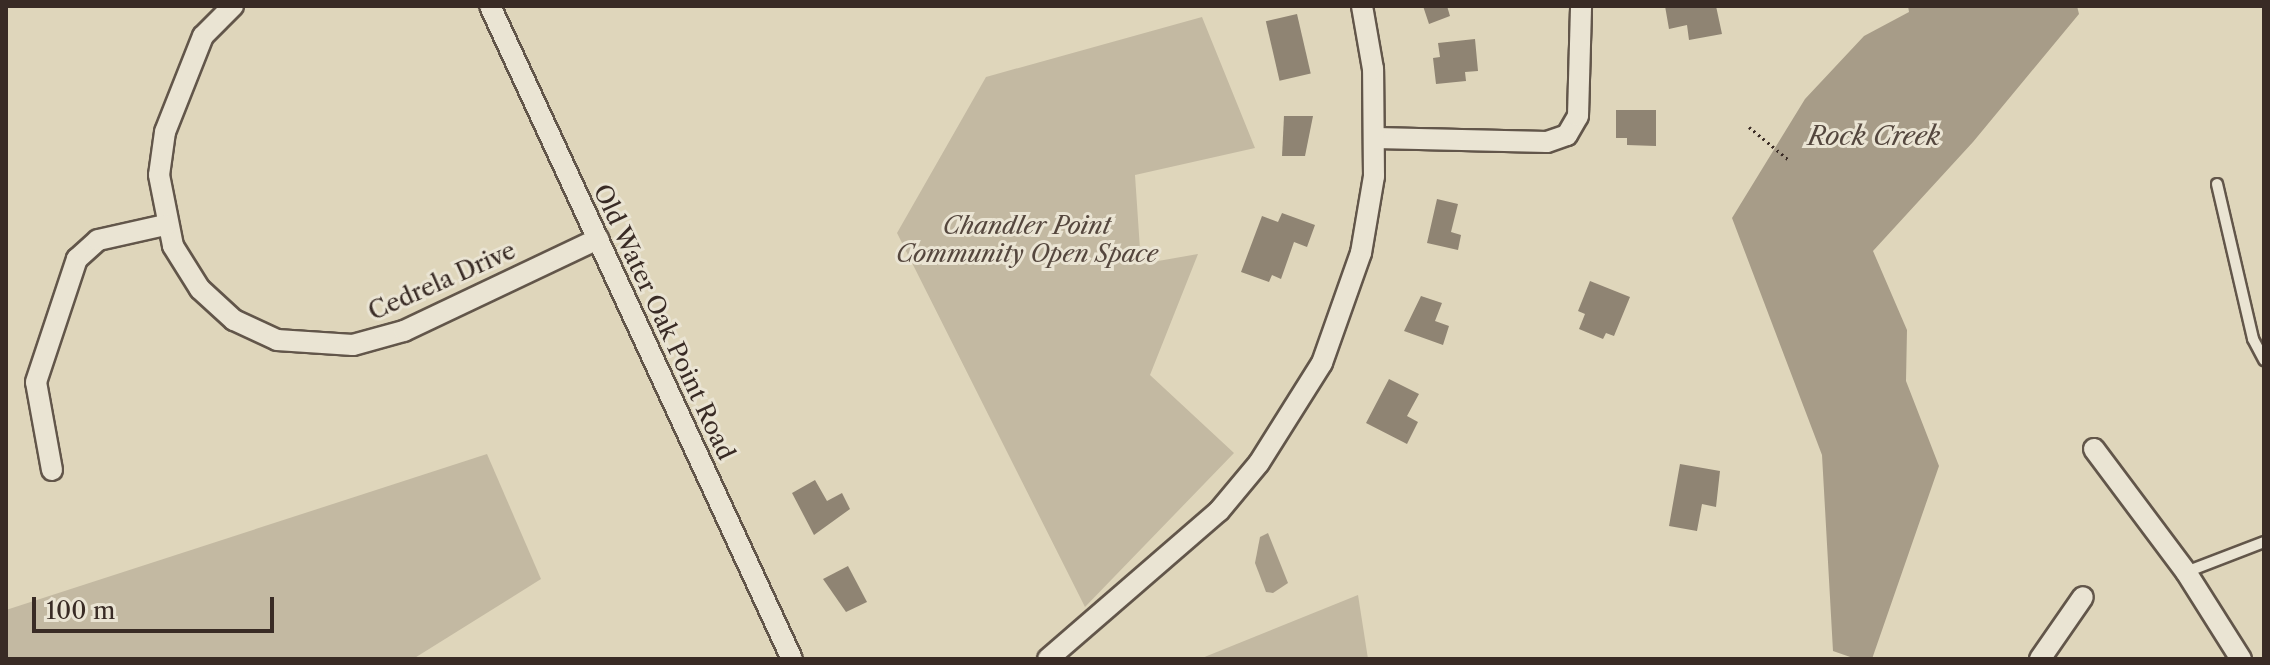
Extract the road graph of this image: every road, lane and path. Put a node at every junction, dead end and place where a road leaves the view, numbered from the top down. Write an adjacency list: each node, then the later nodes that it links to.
1 (233, 6): 9 (street, Cedrela Drive)
2 (490, 6): 10 (street, Old Water Oak Point Road)
3 (1362, 6): 6 (street)
4 (1581, 6): 6 (street)
5 (1749, 127): 7 (path)
6 (1376, 138): 18 (street)
7 (1789, 160)
8 (2217, 184): 11 (lane)
9 (165, 225): 10 (street, Cedrela Drive); 13 (street)
10 (598, 239): 17 (street, Old Water Oak Point Road)
11 (2264, 360)
12 (2094, 449): 15 (street)
13 (52, 470)
14 (2264, 542): 15 (lane)
15 (2186, 572): 20 (street)
16 (2083, 597): 19 (street)
17 (792, 659)
18 (1048, 659)
19 (2040, 659)
20 (2241, 659)

